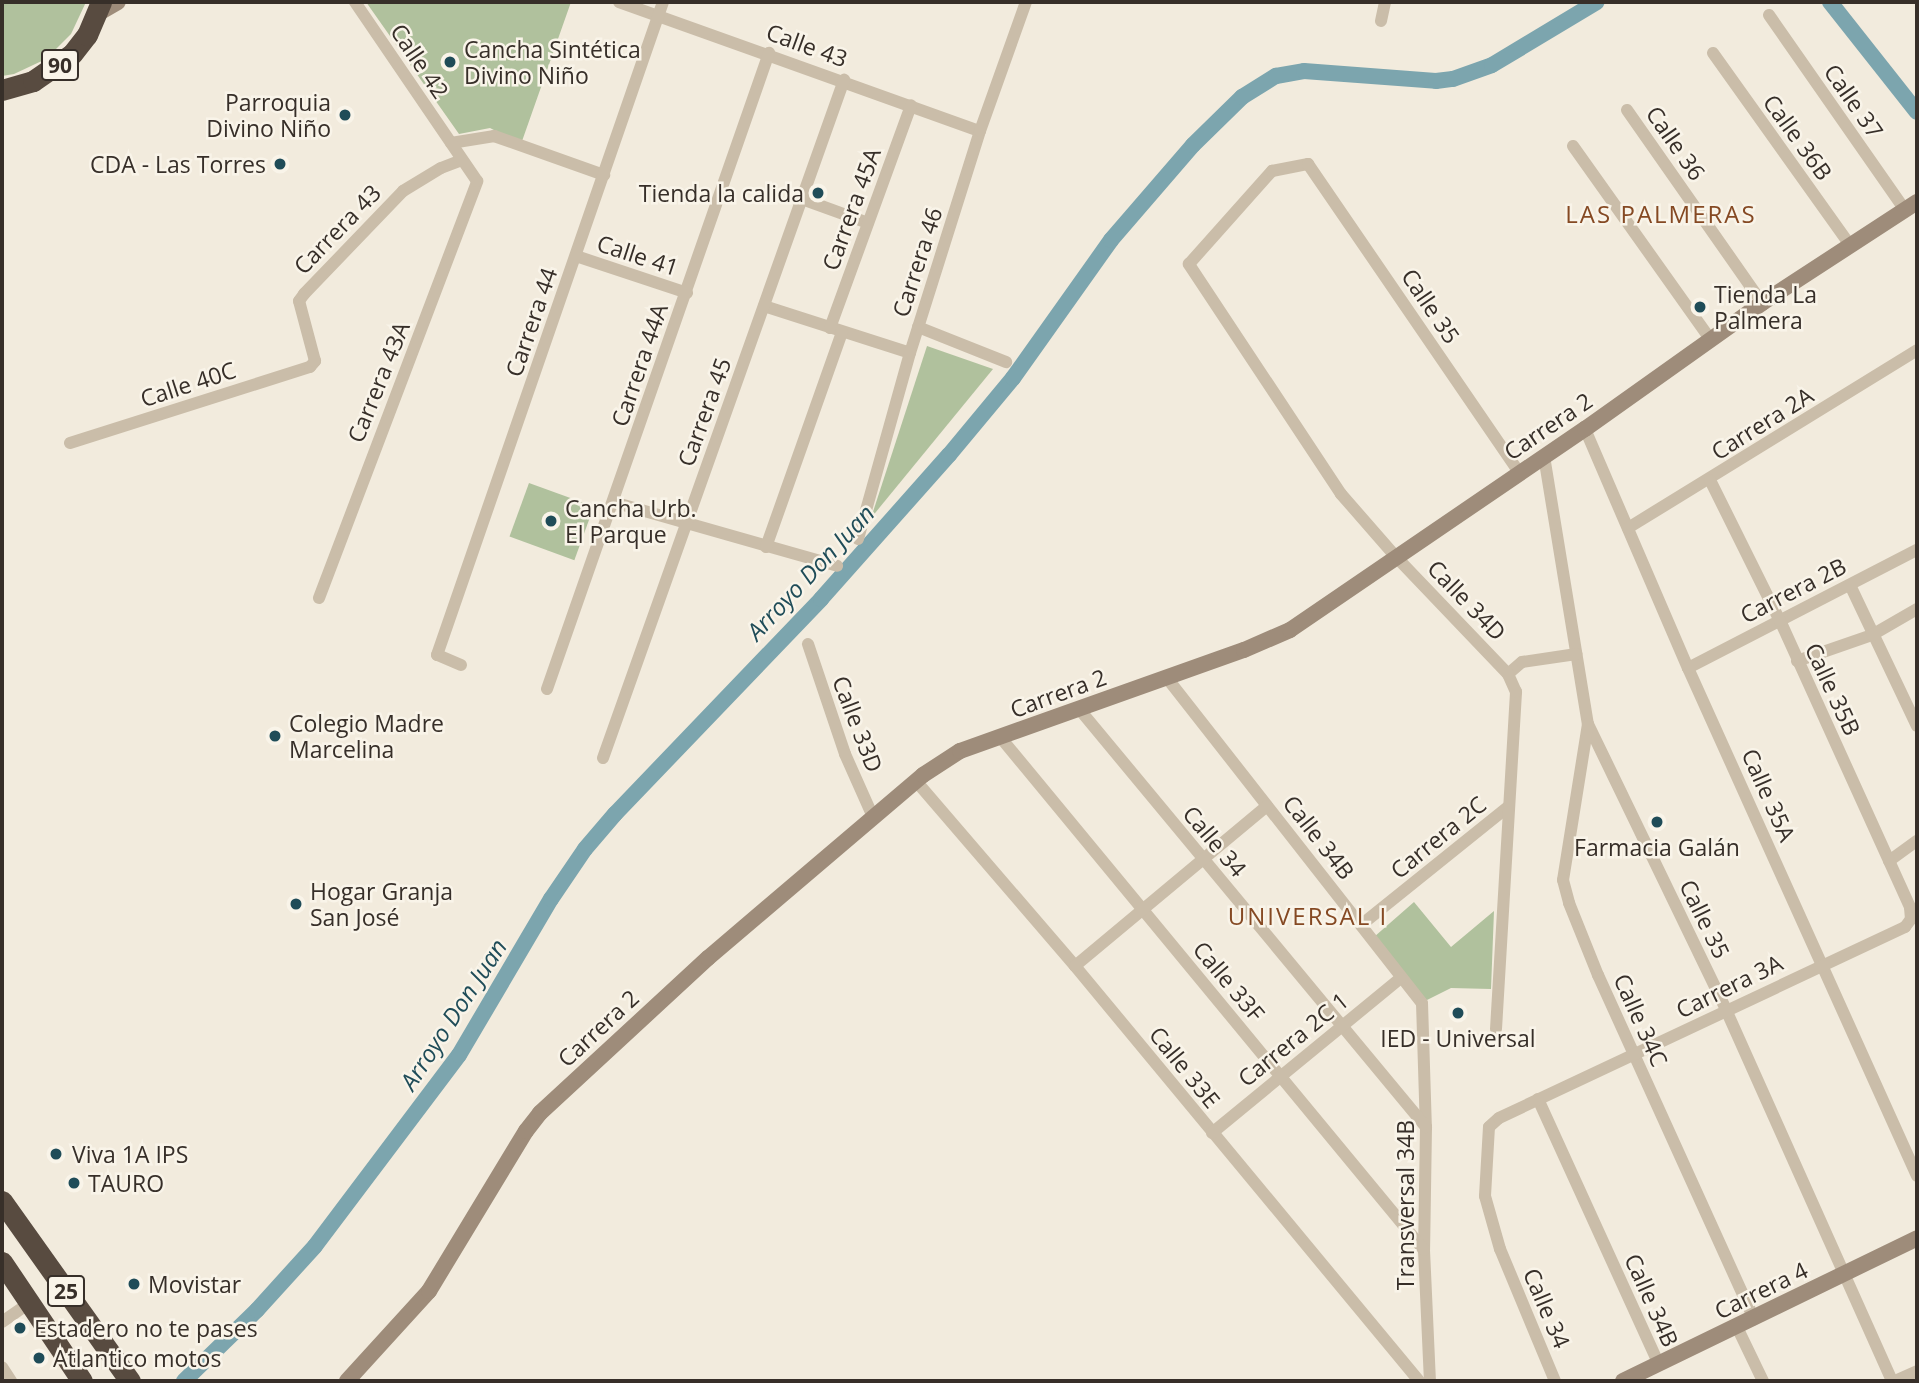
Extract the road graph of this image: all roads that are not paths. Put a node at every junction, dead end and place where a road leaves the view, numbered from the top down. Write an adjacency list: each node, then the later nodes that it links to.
1 (118, 2): 7 (street)
2 (355, 2): 18 (street, Calle 42)
3 (619, 2): 8 (street, Calle 43)
4 (663, 2): 8 (street, Carrera 44)
5 (1026, 2): 17 (street, Carrera 46)
6 (1385, 2): 10 (street)
7 (99, 8): 14 (highway, 90)
8 (658, 15): 11 (street, Calle 43); 21 (street, Carrera 44)
9 (1769, 15): 24 (street, Calle 37)
10 (1381, 21)
11 (769, 53): 13 (street, Calle 43); 29 (street, Carrera 44A)
12 (1713, 53): 26 (street, Calle 36B)
13 (844, 80): 15 (street, Calle 43); 23 (street, Carrera 45)
14 (2, 90)
15 (911, 105): 17 (street, Calle 43); 25 (street, Carrera 45A)
16 (1627, 110): 30 (street, Calle 36)
17 (980, 131): 32 (street, Carrera 46)
18 (451, 143): 20 (street, Calle 42); 21 (street)
19 (1573, 145): 34 (street)
20 (462, 160): 22 (street, Calle 42); 37 (street, Carrera 43)
21 (604, 175): 27 (street, Carrera 44)
22 (477, 181): 53 (street, Carrera 43A)
23 (802, 199): 25 (street); 31 (street, Carrera 45)
24 (1911, 206): 26 (street, Carrera 2)
25 (868, 223): 33 (street, Carrera 45A)
26 (1850, 245): 30 (street, Carrera 2)
27 (576, 256): 29 (street, Calle 41); 60 (street, Carrera 44)
28 (1189, 264): 42 (street, Calle 35); 50 (street, Calle 34D)
29 (687, 293): 44 (street, Carrera 44A)
30 (1762, 303): 34 (street, Carrera 2)
31 (764, 306): 33 (street); 45 (street, Carrera 45)
32 (918, 327): 36 (street, Carrera 46); 38 (street)
33 (836, 330): 36 (street); 48 (street, Carrera 45A)
34 (1711, 340): 39 (street, Carrera 2)
35 (1917, 350): 43 (street, Carrera 2A)
36 (910, 353): 47 (street, Carrera 46)
37 (315, 361): 40 (street, Calle 40C)
38 (1006, 362)
39 (1585, 429): 41 (street, Carrera 2); 46 (street, Calle 35A)
40 (70, 443)
41 (1544, 456): 42 (street, Carrera 2); 58 (street, Calle 35)
42 (1519, 472): 50 (street, Carrera 2)
43 (1710, 480): 46 (street, Carrera 2A); 55 (street, Calle 35B)
44 (613, 502): 45 (street); 64 (street, Carrera 44A)
45 (687, 524): 48 (street); 69 (street, Carrera 45)
46 (1628, 528): 61 (street, Calle 35A)
47 (858, 539)
48 (766, 547): 51 (street)
49 (1917, 550): 52 (street, Carrera 2B)
50 (1396, 557): 62 (street, Calle 34D); 63 (street, Carrera 2)
51 (838, 566)
52 (1850, 584): 55 (street, Carrera 2B); 56 (street)
53 (319, 598)
54 (1917, 609): 56 (street)
55 (1780, 621): 59 (street, Calle 35B); 61 (street, Carrera 2B)
56 (1872, 635): 59 (street); 67 (street)
57 (808, 644): 73 (street, Calle 33D)
58 (1576, 654): 62 (street); 66 (street, Calle 35)
59 (1797, 661): 76 (street, Calle 35B)
60 (461, 665)
61 (1688, 668): 80 (street, Calle 35A)
62 (1508, 674): 72 (street, Calle 34D)
63 (1167, 678): 65 (street, Carrera 2); 71 (street, Calle 34B)
64 (547, 689)
65 (1080, 710): 68 (street, Carrera 2); 75 (street, Calle 34)
66 (1588, 724): 83 (street, Calle 35); 87 (street, Calle 34C)
67 (1917, 726)
68 (1001, 738): 70 (street, Carrera 2); 77 (street, Calle 33F)
69 (603, 758)
70 (916, 781): 73 (street, Carrera 2); 81 (street, Calle 33E)
71 (1267, 806): 75 (street); 79 (street, Calle 34B)
72 (1508, 807): 79 (street, Carrera 2C); 86 (street, Calle 34D)
73 (873, 817): 110 (street, Carrera 2)
74 (1917, 841): 76 (street)
75 (1204, 860): 77 (street); 84 (street, Calle 34)
76 (1889, 861): 78 (street, Calle 35B)
77 (1142, 908): 81 (street); 88 (street, Calle 33F)
78 (1912, 919): 80 (street, Carrera 3A)
79 (1362, 925): 82 (street, Calle 34B)
80 (1822, 964): 83 (street, Carrera 3A); 93 (street, Calle 35A)
81 (1075, 966): 92 (street, Calle 33E)
82 (1401, 978): 84 (street, Carrera 2C 1); 85 (street, Calle 34B)
83 (1727, 1012): 87 (street, Carrera 3A); 98 (street, Calle 35)
84 (1343, 1024): 88 (street, Carrera 2C 1); 91 (street, Calle 34)
85 (1425, 1028): 91 (street, Transversal 34B)
86 (1496, 1029)
87 (1634, 1057): 89 (street, Carrera 3A); 100 (street, Calle 34C)
88 (1280, 1075): 92 (street, Carrera 2C 1); 96 (street, Calle 33F)
89 (1538, 1099): 90 (street, Carrera 3A); 103 (street, Calle 34B)
90 (1489, 1126): 113 (street, Calle 34)
91 (1426, 1127): 96 (street, Transversal 34B)
92 (1212, 1133): 111 (street, Calle 33E)
93 (1917, 1176)
94 (2, 1201): 109 (highway, 25)
95 (1917, 1238): 98 (street, Carrera 4)
96 (1424, 1250): 112 (street, Transversal 34B)
97 (2, 1262): 99 (highway, 25)
98 (1842, 1276): 100 (street, Carrera 4); 116 (street, Calle 35)
99 (29, 1303): 101 (street); 108 (highway, 25)
100 (1754, 1319): 102 (street, Carrera 4)
101 (2, 1322)
102 (1737, 1327): 103 (street, Carrera 4); 115 (street)
103 (1659, 1365): 106 (street, Carrera 4)
104 (2, 1367): 107 (street)
105 (1917, 1371): 116 (street)
106 (1641, 1378): 114 (street, Carrera 4)
107 (12, 1381)
108 (82, 1381)
109 (130, 1381)
110 (347, 1381)
111 (1419, 1381)
112 (1430, 1381)
113 (1555, 1381)
114 (1623, 1381)
115 (1763, 1381)
116 (1894, 1381)

